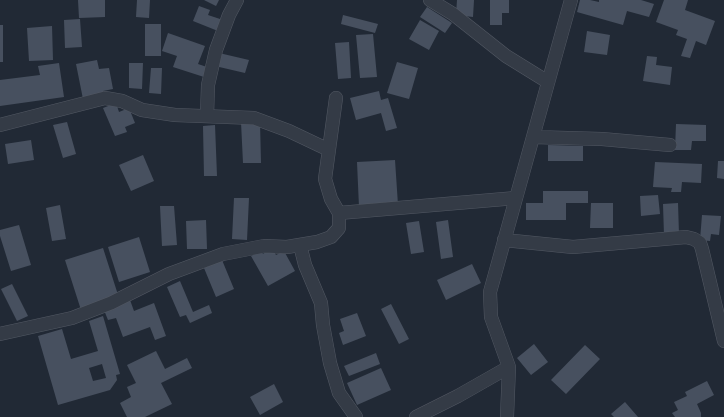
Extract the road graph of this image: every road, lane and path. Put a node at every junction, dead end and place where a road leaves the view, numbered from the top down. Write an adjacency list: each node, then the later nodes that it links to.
1 (237, 0): 6 (street)
2 (430, 0): 4 (street)
3 (571, 0): 4 (street)
4 (548, 82): 8 (street)
5 (336, 98): 10 (street)
6 (207, 116): 7 (street); 10 (street)
7 (0, 125)
8 (533, 136): 9 (street); 11 (street)
9 (670, 145)
10 (329, 150): 12 (street)
11 (516, 198): 12 (street); 13 (street)
12 (339, 213): 14 (street)
13 (504, 240): 15 (street); 18 (street)
14 (300, 245): 16 (street); 19 (street)
15 (720, 303): 17 (street)
16 (0, 334)
17 (724, 341)
18 (509, 368): 20 (street); 21 (street)
19 (356, 417)
20 (416, 417)
21 (507, 417)

